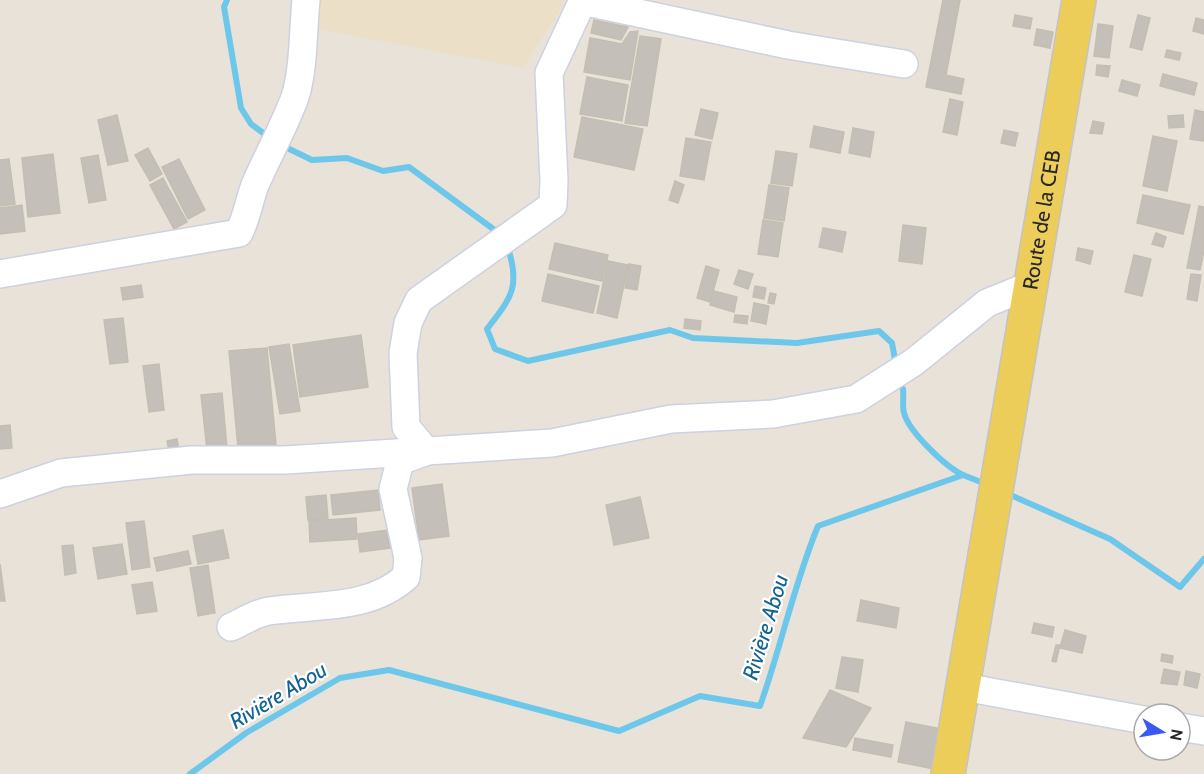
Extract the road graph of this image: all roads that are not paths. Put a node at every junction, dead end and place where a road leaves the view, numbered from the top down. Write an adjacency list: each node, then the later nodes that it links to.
1 (306, 0): 5 (street)
2 (1079, 0): 6 (main road, Route de la CEB)
3 (583, 1): 4 (street); 7 (street)
4 (904, 64)
5 (0, 274)
6 (1032, 285): 7 (street); 10 (main road, Route de la CEB)
7 (426, 451): 8 (street); 9 (street)
8 (0, 494)
9 (231, 627)
10 (964, 687): 11 (street); 12 (main road)
11 (1132, 718)
12 (948, 774)

